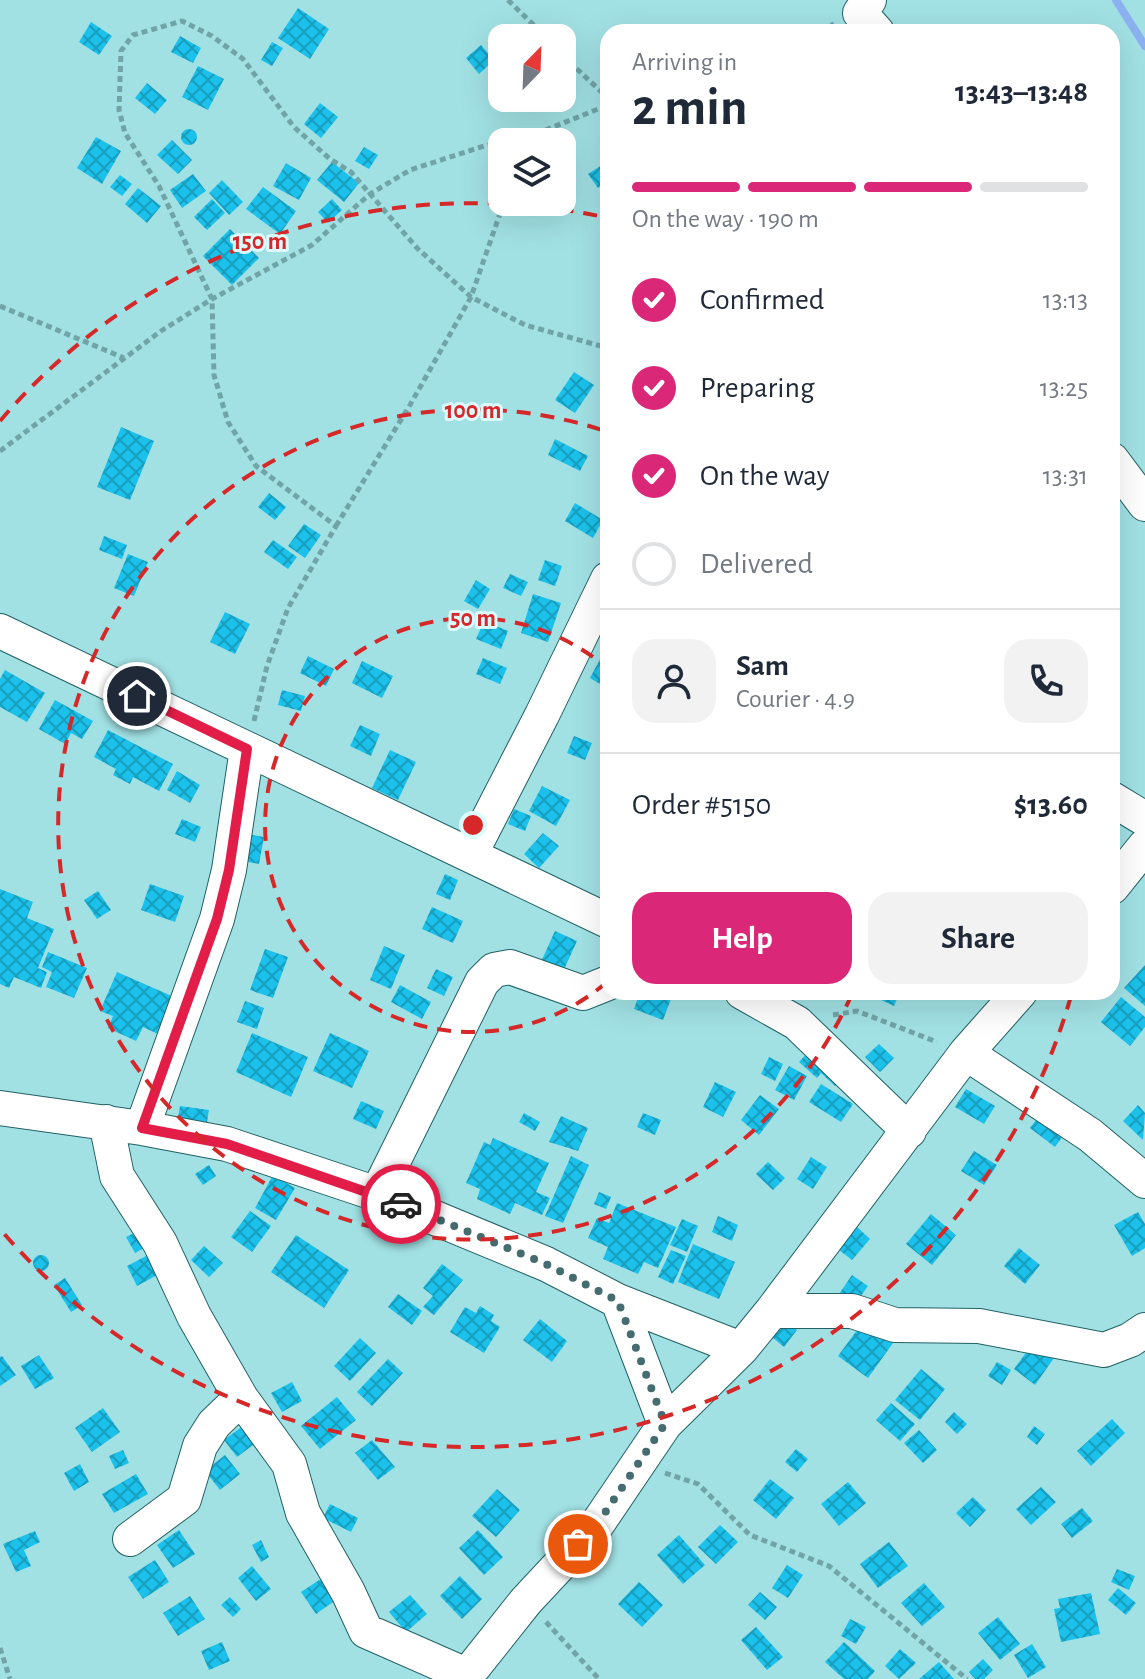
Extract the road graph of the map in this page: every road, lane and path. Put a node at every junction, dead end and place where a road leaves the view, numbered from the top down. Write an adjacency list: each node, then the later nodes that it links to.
1 (508, 0): 3 (path)
2 (869, 0): 4 (street)
3 (533, 24)
4 (870, 24)
5 (576, 68): 6 (path)
6 (600, 91)
7 (600, 108): 8 (path)
8 (551, 128)
9 (488, 145): 10 (path)
10 (370, 194): 12 (path); 13 (path); 13 (path)
11 (499, 216): 12 (path)
12 (471, 297): 15 (path); 20 (path)
13 (212, 299): 16 (path); 20 (path)
14 (0, 306): 16 (path)
15 (600, 346)
16 (125, 359): 17 (path)
17 (0, 451)
18 (1120, 471): 19 (street)
19 (1145, 504)
20 (336, 526): 23 (path)
21 (600, 595): 27 (street)
22 (0, 631): 23 (street)
23 (247, 749): 27 (street); 37 (street)
24 (1120, 804): 25 (street)
25 (1145, 819)
26 (1145, 846): 28 (street)
27 (471, 853): 29 (street)
28 (1120, 877)
29 (600, 917)
30 (600, 986): 40 (street)
31 (756, 1000): 33 (street)
32 (1013, 1000): 34 (street)
33 (797, 1023): 34 (path); 38 (street)
34 (966, 1053): 38 (street); 39 (street)
35 (0, 1108): 36 (street)
36 (106, 1122): 37 (street); 45 (street)
37 (142, 1128): 40 (street)
38 (909, 1131): 42 (street)
39 (1145, 1181)
40 (377, 1194): 41 (street)
41 (618, 1301): 44 (street); 46 (street)
42 (772, 1311): 43 (street); 44 (street)
43 (1145, 1330)
44 (741, 1349): 46 (street)
45 (241, 1398): 48 (street); 51 (street)
46 (665, 1424): 47 (street)
47 (637, 1464): 49 (street); 54 (path)
48 (130, 1539)
49 (526, 1601): 51 (street); 53 (path)
50 (0, 1648): 52 (path)
51 (465, 1677)
52 (10, 1679)
53 (599, 1679)
54 (967, 1679)

